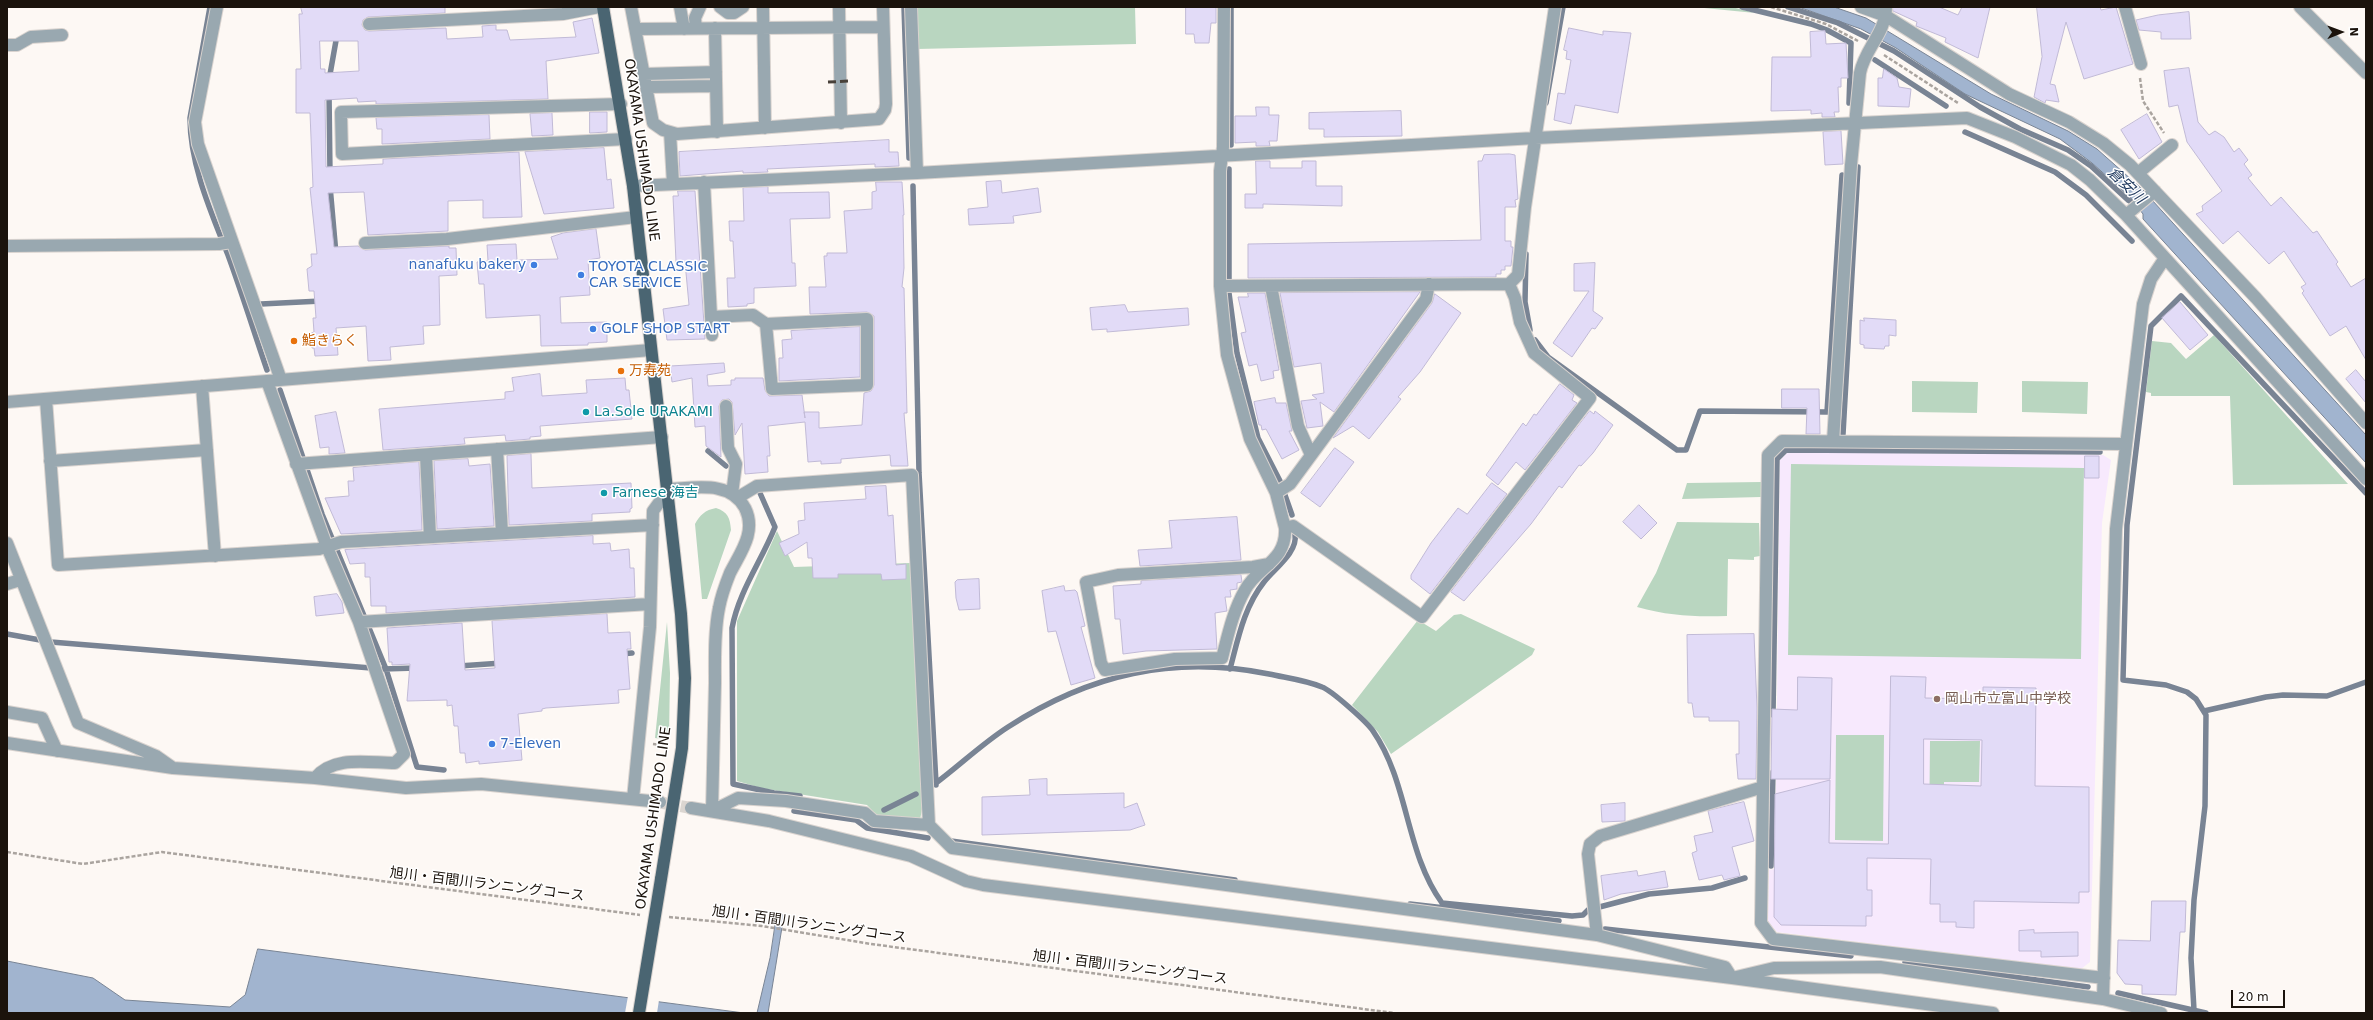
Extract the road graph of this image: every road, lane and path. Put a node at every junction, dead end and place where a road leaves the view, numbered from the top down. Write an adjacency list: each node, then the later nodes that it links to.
1 (217, 7): 53 (street)
2 (599, 7): 20 (street)
3 (603, 7): 35 (main road, OKAYAMA USHIMADO LINE)
4 (631, 7): 25 (street)
5 (680, 7): 23 (street)
6 (686, 7): 23 (street)
7 (700, 7): 23 (street)
8 (720, 7): 9 (street)
9 (743, 7)
10 (763, 7): 26 (street)
11 (839, 7): 21 (street)
12 (883, 7): 22 (street)
13 (911, 7): 45 (street)
14 (1224, 7): 44 (street)
15 (1555, 7): 41 (street)
16 (1862, 7): 19 (street)
17 (2125, 7): 29 (street)
18 (2300, 7): 31 (street)
19 (1886, 16): 36 (street); 46 (street)
20 (369, 24)
21 (839, 27): 22 (street); 26 (street); 37 (street)
22 (883, 27): 37 (street)
23 (690, 28): 24 (street); 25 (street)
24 (715, 28): 26 (street); 30 (street)
25 (636, 29): 32 (street)
26 (763, 29): 38 (street)
27 (62, 35): 28 (street)
28 (7, 45)
29 (2141, 64): 43 (path)
30 (716, 72): 32 (street); 33 (street)
31 (2366, 73)
32 (645, 74): 34 (street)
33 (716, 86): 34 (street); 40 (street)
34 (647, 87): 39 (street)
35 (620, 104): 42 (main road, OKAYAMA USHIMADO LINE); 42 (street)
36 (1855, 122): 41 (street); 51 (street); 73 (street)
37 (841, 123): 38 (street)
38 (765, 128): 40 (street)
39 (670, 132): 40 (street); 48 (street)
40 (717, 132)
41 (1535, 138): 44 (street); 58 (street)
42 (626, 139): 49 (main road, OKAYAMA USHIMADO LINE)
43 (2172, 145): 46 (street)
44 (1221, 156): 45 (street); 59 (street)
45 (917, 173): 47 (street)
46 (2138, 174): 50 (street)
47 (704, 182): 48 (street); 61 (street)
48 (673, 184): 49 (street)
49 (633, 186): 52 (main road, OKAYAMA USHIMADO LINE)
50 (2152, 193): 51 (street); 71 (street)
51 (2130, 212): 56 (street)
52 (636, 217): 54 (street); 64 (main road, OKAYAMA USHIMADO LINE)
53 (226, 243): 55 (street); 65 (street)
54 (365, 243)
55 (7, 246)
56 (2165, 258): 74 (street); 81 (street)
57 (1429, 284): 58 (street); 60 (street); 78 (street)
58 (1510, 284): 86 (street)
59 (1220, 286): 60 (street); 83 (street)
60 (1271, 286): 78 (street)
61 (711, 317): 62 (street); 63 (street)
62 (766, 324): 62 (street)
63 (712, 335)
64 (651, 350): 65 (street); 72 (main road, OKAYAMA USHIMADO LINE)
65 (281, 380): 66 (street)
66 (267, 381): 67 (street); 80 (street)
67 (202, 386): 68 (street); 76 (street)
68 (46, 399): 69 (street); 79 (street)
69 (7, 402)
70 (726, 406): 84 (street)
71 (2366, 423)
72 (662, 436): 75 (street); 82 (main road, OKAYAMA USHIMADO LINE)
73 (1833, 441): 74 (street); 102 (street)
74 (2126, 444): 115 (street)
75 (497, 449): 77 (street); 87 (street)
76 (207, 450): 79 (street); 91 (street)
77 (426, 455): 80 (street); 88 (street)
78 (1311, 455): 83 (street)
79 (50, 461): 91 (street)
80 (302, 464): 90 (street)
81 (2366, 479)
82 (668, 489): 84 (street); 85 (street); 117 (main road, OKAYAMA USHIMADO LINE, bridge)
83 (1281, 490): 86 (street)
84 (735, 496): 106 (street); 107 (street)
85 (652, 524): 87 (street); 95 (street)
86 (1285, 528): 92 (street)
87 (502, 533): 88 (street)
88 (430, 537): 90 (street)
89 (7, 543): 93 (street)
90 (333, 545): 91 (street); 96 (street)
91 (215, 556)
92 (1269, 564): 92 (street)
93 (20, 580): 94 (street); 100 (street)
94 (7, 584)
95 (650, 604): 96 (street); 103 (street)
96 (365, 622): 101 (street)
97 (7, 712): 99 (street)
98 (7, 743): 99 (street)
99 (57, 751): 100 (street)
100 (173, 768): 101 (street)
101 (315, 778): 103 (street)
102 (1763, 787): 111 (street); 112 (street)
103 (633, 799): 104 (street)
104 (660, 802)
105 (691, 808): 106 (street)
106 (712, 811): 107 (street); 114 (street)
107 (929, 825): 111 (street)
108 (7, 852): 109 (path, 旭川・百間川ランニングコース)
109 (645, 915)
110 (661, 916): 118 (path, 旭川・百間川ランニングコース)
111 (1597, 935): 114 (street)
112 (1882, 951): 113 (street); 115 (street)
113 (1880, 967): 114 (street); 116 (street)
114 (1732, 978): 119 (street)
115 (2104, 978): 116 (street)
116 (2103, 999): 120 (street)
117 (639, 1013)
118 (1394, 1013)
119 (1993, 1013)
120 (2161, 1013)

